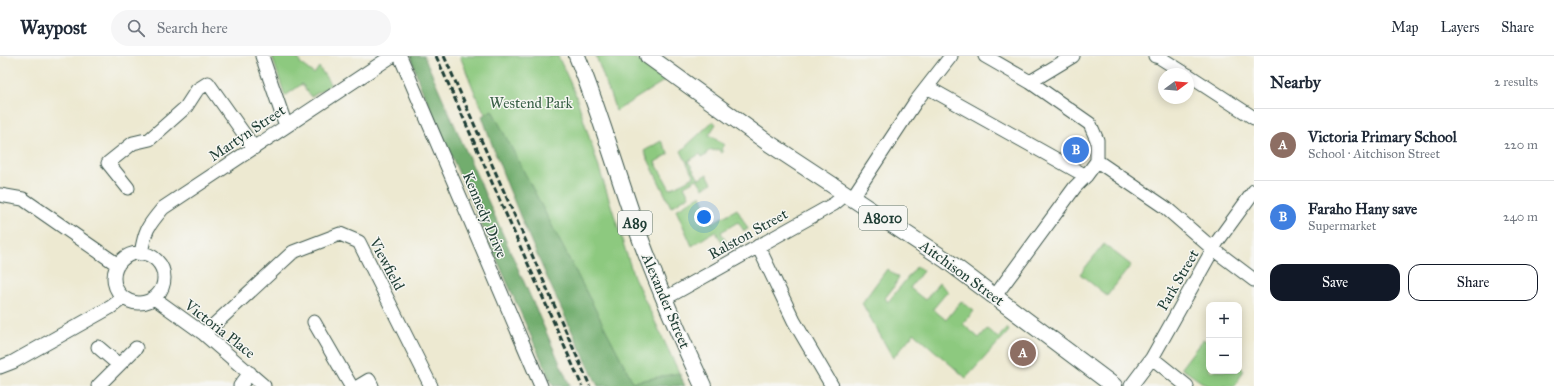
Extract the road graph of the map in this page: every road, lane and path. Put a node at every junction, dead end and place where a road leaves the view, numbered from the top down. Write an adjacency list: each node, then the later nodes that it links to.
1 (262, 56): 15 (street)
2 (392, 56): 15 (street, Martyn Street)
3 (400, 56): 47 (street, Kennedy Drive)
4 (576, 56): 31 (main road, Alexander Street / A89)
5 (648, 56): 22 (main road, Aitchison Street / A8010)
6 (950, 56): 13 (street, Ralston Street)
7 (985, 56): 12 (street)
8 (1073, 56): 12 (street)
9 (1155, 56): 10 (street)
10 (1176, 68)
11 (1194, 79): 14 (street)
12 (1030, 82): 17 (street)
13 (927, 87): 18 (street); 22 (street, Ralston Street)
14 (1254, 118)
15 (286, 126): 16 (street, Martyn Street)
16 (254, 148): 19 (street); 25 (street, Martyn Street)
17 (1097, 161): 18 (street); 24 (street)
18 (1086, 176): 28 (street)
19 (128, 188)
20 (1254, 191): 24 (street, Park Street)
21 (0, 195): 26 (street)
22 (849, 196): 23 (street, Ralston Street); 28 (main road, Aitchison Street / A8010)
23 (758, 246): 31 (street, Ralston Street); 49 (street)
24 (1213, 249): 27 (street); 36 (street, Park Street)
25 (142, 254): 26 (street); 30 (street)
26 (118, 265): 29 (street)
27 (1254, 280)
28 (995, 296): 50 (main road, Aitchison Street / A8010)
29 (123, 298): 30 (street); 38 (street)
30 (154, 298): 33 (street, Victoria Place)
31 (664, 299): 48 (main road, Alexander Street / A89)
32 (314, 322): 43 (street)
33 (204, 334): 39 (street, Victoria Place); 46 (street, Viewfield)
34 (98, 348): 37 (street)
35 (136, 348): 37 (street)
36 (1152, 358): 51 (street, Park Street); 52 (street)
37 (120, 365): 40 (street)
38 (0, 367)
39 (250, 373): 41 (street); 42 (street, Victoria Place)
40 (98, 386)
41 (240, 386)
42 (264, 386)
43 (351, 386)
44 (359, 386): 45 (street)
45 (372, 386)
46 (431, 386)
47 (541, 386)
48 (703, 386)
49 (832, 386)
50 (1114, 386)
51 (1131, 386)
52 (1187, 386)

